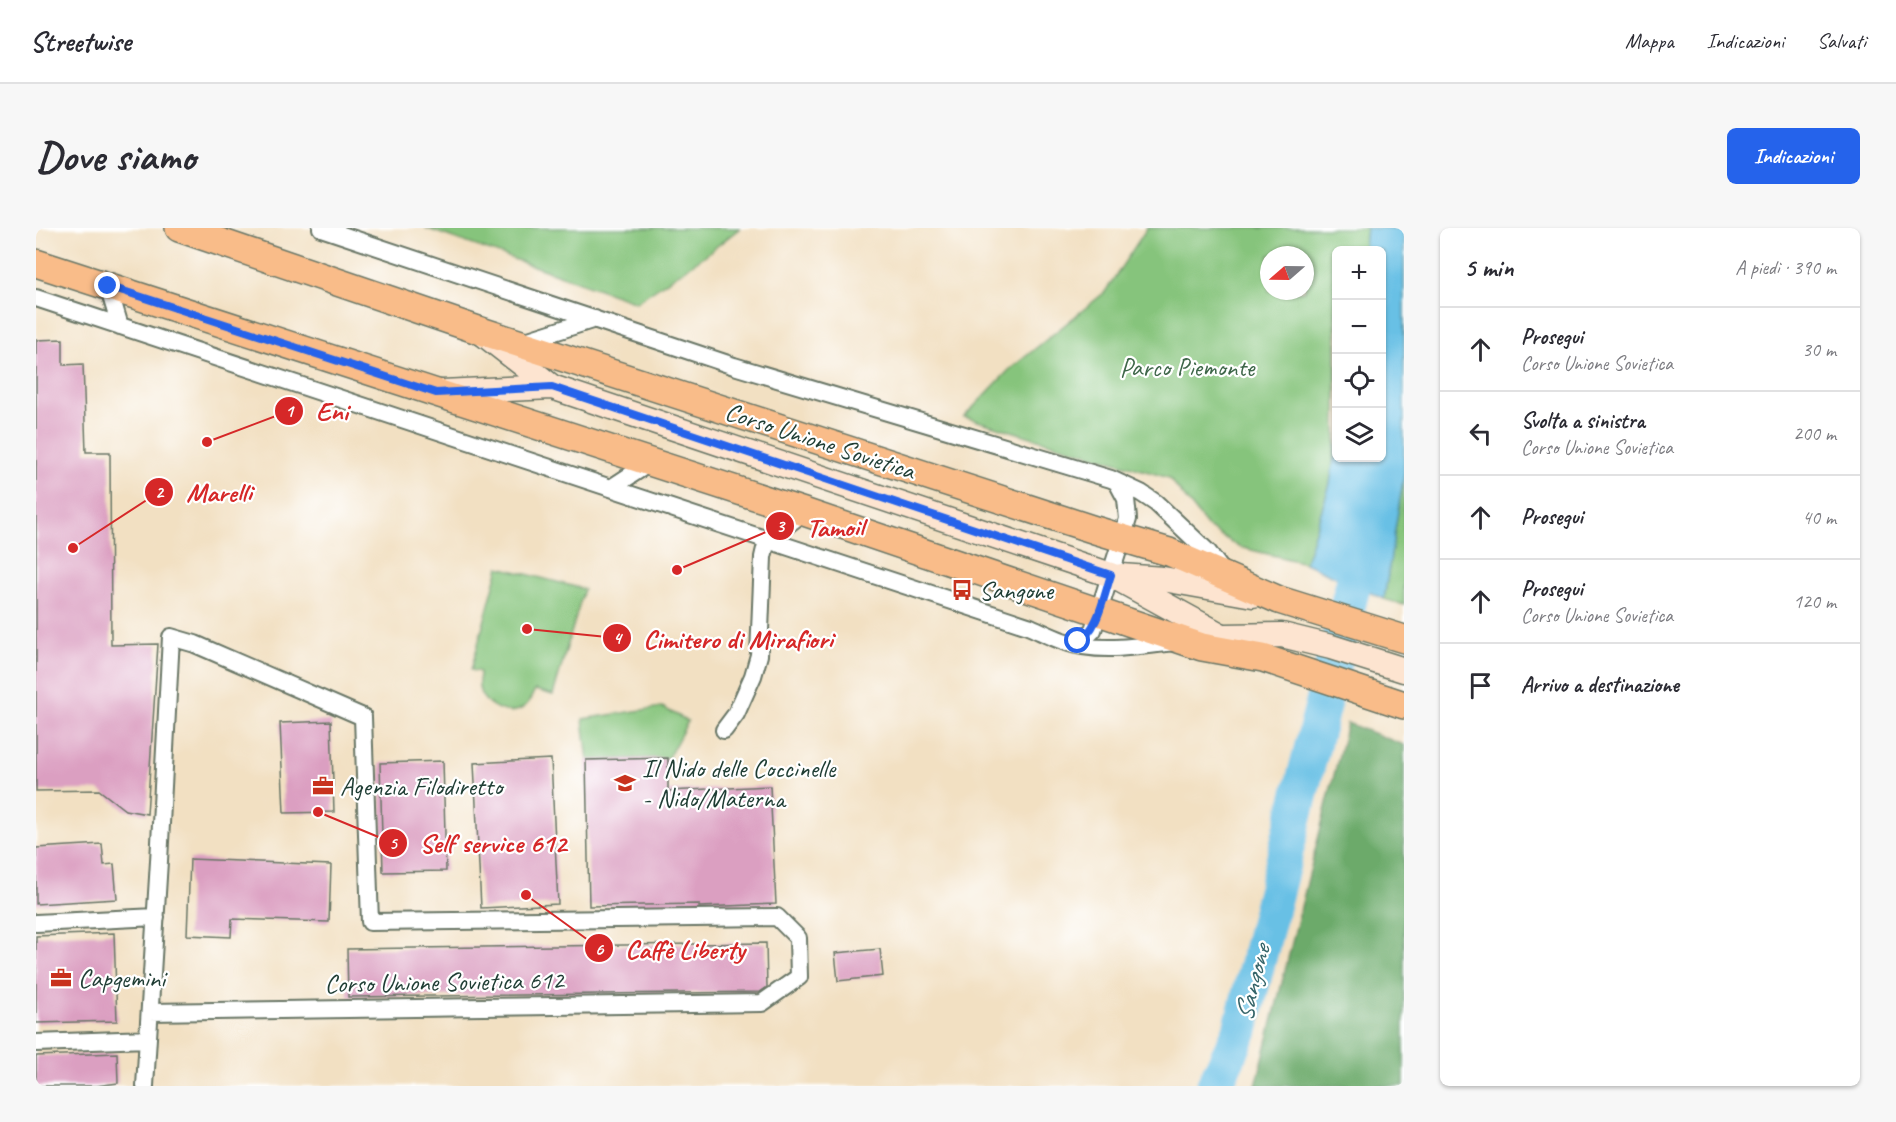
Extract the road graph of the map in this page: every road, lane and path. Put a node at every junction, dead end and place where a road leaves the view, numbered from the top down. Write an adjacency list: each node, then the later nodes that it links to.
1 (179, 228): 8 (main road, Corso Unione Sovietica)
2 (321, 228): 6 (street, Corso Unione Sovietica)
3 (36, 262): 4 (main road)
4 (108, 286): 7 (street); 11 (main road)
5 (36, 298): 7 (street)
6 (595, 319): 9 (street); 13 (street, Corso Unione Sovietica)
7 (120, 326): 14 (street)
8 (478, 330): 9 (main road, Corso Unione Sovietica); 10 (street)
9 (518, 343): 16 (main road, Corso Unione Sovietica)
10 (552, 387): 11 (street); 18 (street, Corso Unione Sovietica)
11 (436, 393): 12 (main road)
12 (651, 462): 14 (street); 15 (main road)
13 (1117, 482): 16 (street); 19 (street, Corso Unione Sovietica)
14 (611, 488): 17 (street)
15 (804, 512): 17 (street); 21 (main road)
16 (1122, 538): 18 (street); 19 (main road, Corso Unione Sovietica)
17 (767, 540): 25 (street); 29 (street)
18 (1111, 575): 20 (street); 21 (street); 22 (street)
19 (1230, 579): 20 (main road, Corso Unione Sovietica)
20 (1288, 603): 23 (main road, Corso Unione Sovietica)
21 (1098, 613): 24 (main road); 25 (street)
22 (1223, 636): 26 (street); 27 (street)
23 (1404, 639)
24 (1184, 641): 25 (street); 26 (main road)
25 (1071, 643)
26 (1271, 661): 28 (main road)
27 (1404, 670)
28 (1404, 705)
29 (724, 730)
30 (156, 917): 31 (street); 32 (street, Corso Unione Sovietica 612); 32 (street, Corso Unione Sovietica 612)
31 (36, 923)
32 (150, 1012): 33 (street, Corso Unione Sovietica 612)
33 (148, 1039): 34 (street); 35 (street, Corso Unione Sovietica 612)
34 (36, 1043)
35 (145, 1086)

